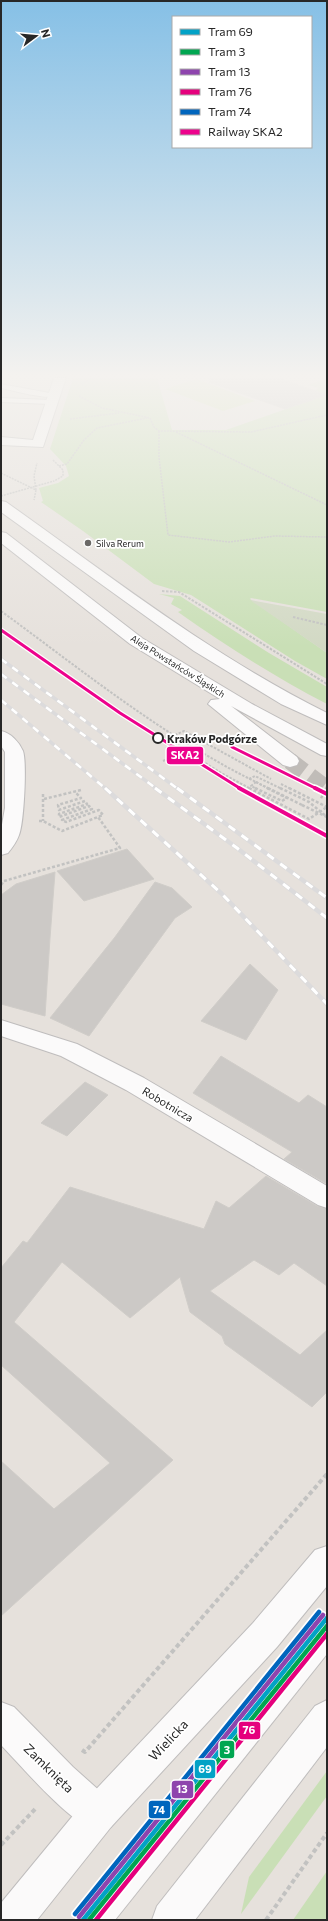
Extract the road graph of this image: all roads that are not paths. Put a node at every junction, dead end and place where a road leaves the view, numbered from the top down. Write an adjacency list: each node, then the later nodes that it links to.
1 (1, 505): 4 (main road)
2 (1, 536): 3 (main road, Aleja Powstańców Śląskich)
3 (136, 641): 6 (main road, Aleja Powstańców Śląskich); 7 (main road)
4 (327, 720)
5 (1, 736): 8 (main road)
6 (327, 751)
7 (290, 761)
8 (1, 849)
9 (1, 1028): 10 (main road, Robotnicza)
10 (327, 1198)
11 (327, 1562): 15 (main road, Wielicka)
12 (327, 1639): 18 (lane)
13 (327, 1718): 16 (main road)
14 (1, 1720): 15 (main road, Zamknięta)
15 (98, 1814): 17 (main road, Wielicka)
16 (181, 1914)
17 (12, 1920)
18 (102, 1920)

